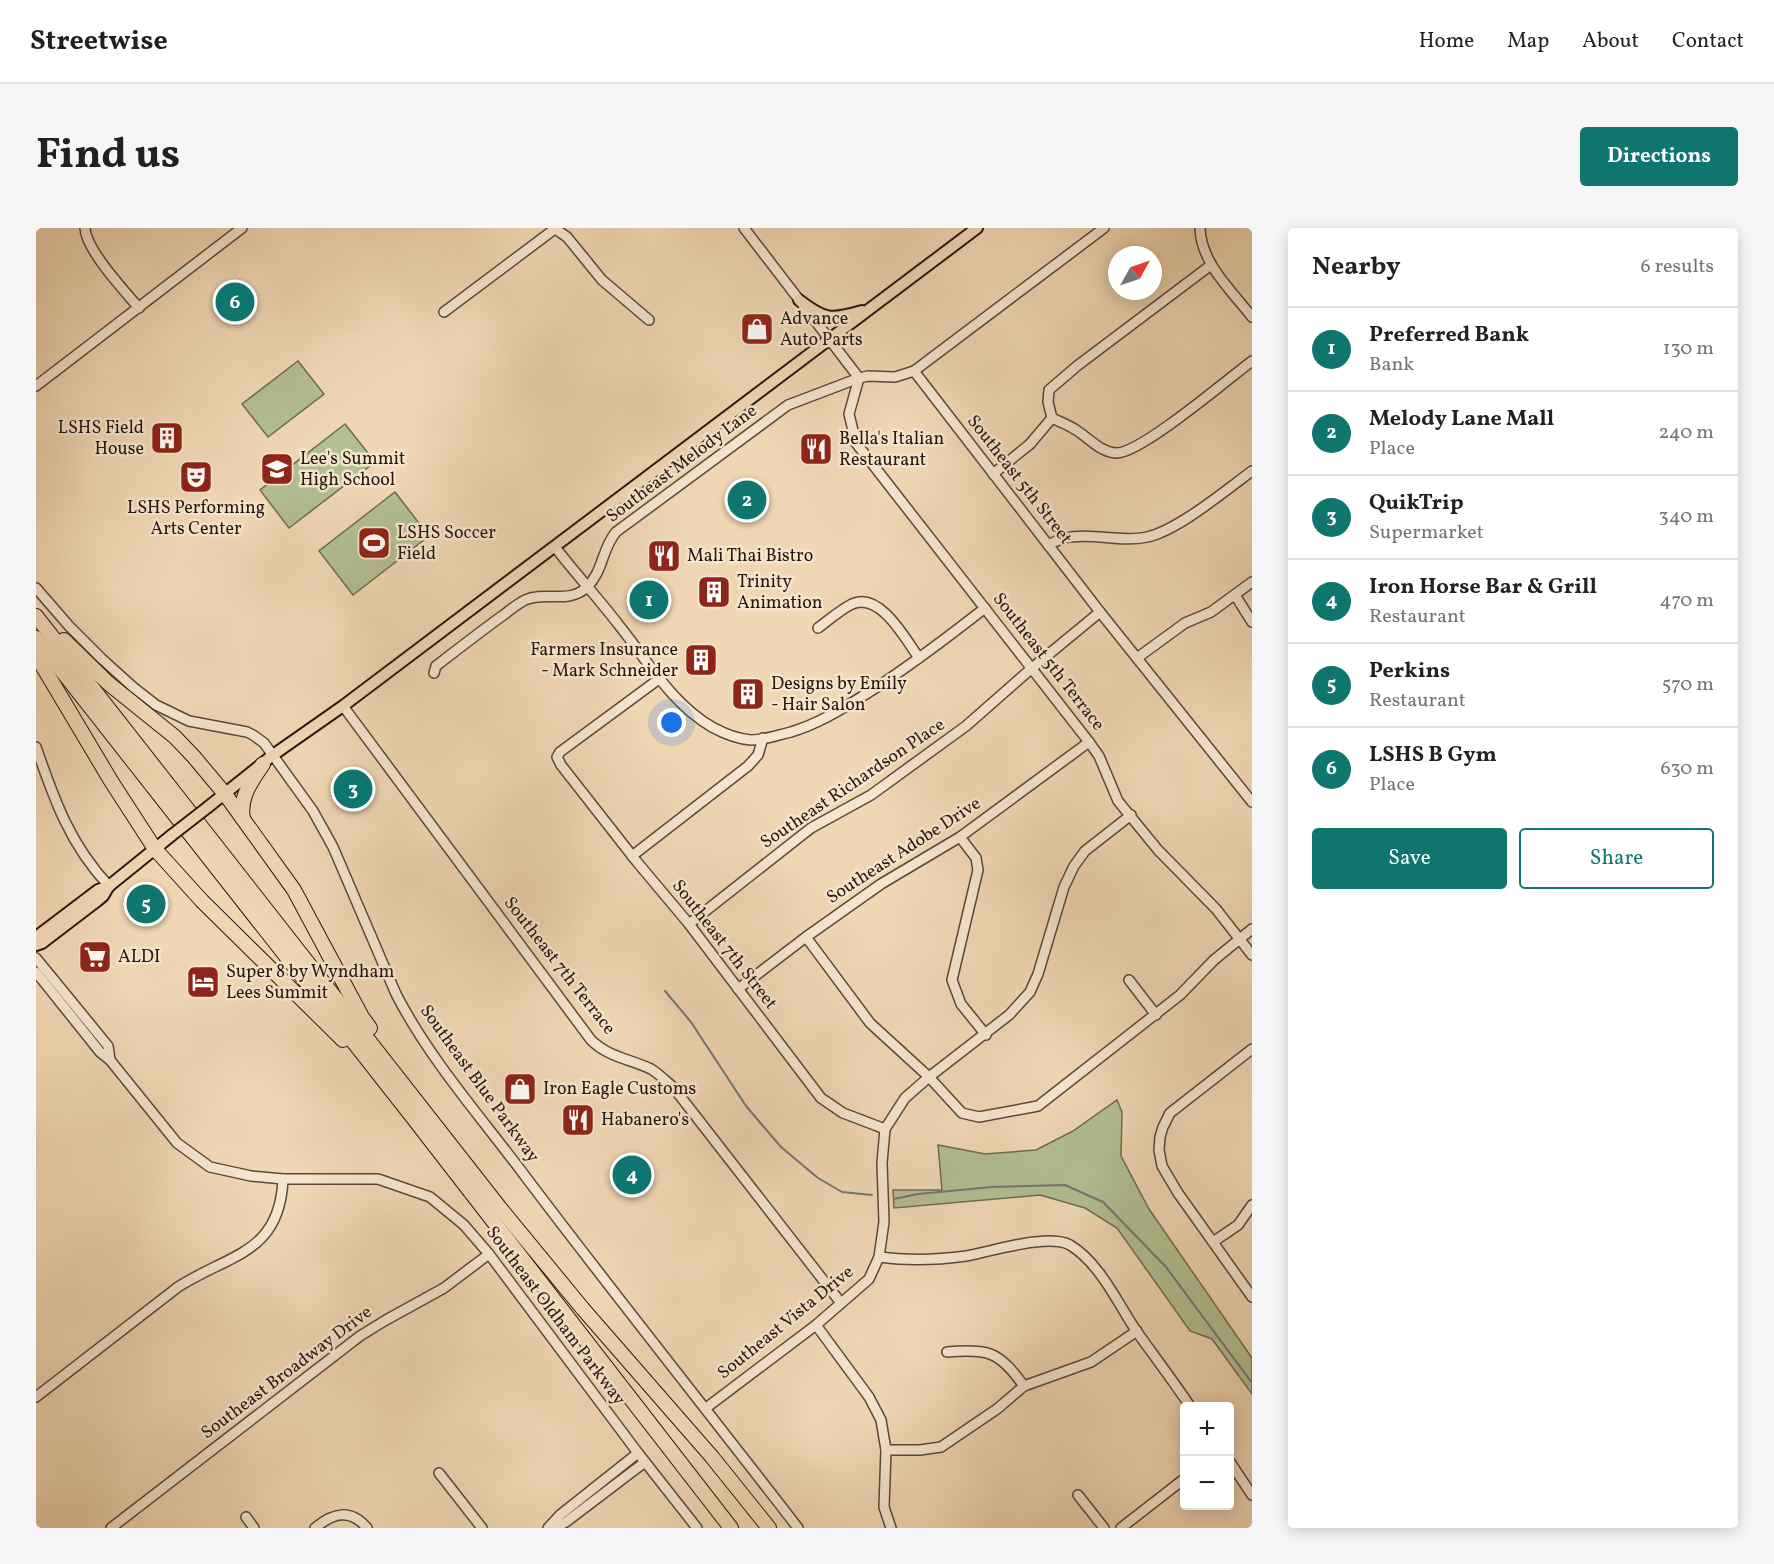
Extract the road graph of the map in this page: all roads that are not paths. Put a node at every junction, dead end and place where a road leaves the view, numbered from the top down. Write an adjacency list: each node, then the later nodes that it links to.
1 (242, 228): 10 (street)
2 (554, 228): 12 (street); 14 (street)
3 (744, 228): 9 (street)
4 (977, 228): 11 (main road)
5 (1104, 228): 17 (street)
6 (1200, 228): 8 (street)
7 (85, 229): 10 (street)
8 (1211, 265): 13 (street); 20 (street)
9 (799, 300): 11 (main road); 15 (street)
10 (139, 308): 19 (street)
11 (868, 310): 15 (main road)
12 (444, 312)
13 (1252, 317)
14 (649, 320)
15 (829, 339): 18 (street); 24 (main road)
16 (1252, 361): 20 (street)
17 (914, 371): 18 (street); 22 (street, Southeast 5th Street)
18 (859, 378): 26 (street, Southeast Melody Lane); 30 (street, Southeast 5th Terrace)
19 (36, 386)
20 (1052, 418): 22 (street)
21 (1252, 471): 23 (street)
22 (993, 474): 23 (street, Southeast 5th Street)
23 (1048, 545): 31 (street, Southeast 5th Street)
24 (555, 547): 26 (street); 42 (main road)
25 (1252, 582): 28 (street)
26 (587, 587): 40 (street); 41 (street)
27 (36, 588): 46 (street, Southeast Blue Parkway)
28 (1235, 595): 33 (street); 38 (street)
29 (36, 608): 47 (highway)
30 (985, 608): 37 (street); 39 (street, Southeast 5th Terrace)
31 (1101, 612): 38 (street, Southeast 5th Street); 39 (street, Southeast Richardson Place)
32 (36, 616): 71 (highway)
33 (1252, 622)
34 (818, 628): 37 (street)
35 (36, 638): 72 (highway)
36 (36, 654): 52 (highway)
37 (920, 658): 43 (street)
38 (1137, 658): 48 (street, Southeast 5th Street)
39 (1032, 668): 44 (street, Southeast 5th Terrace); 55 (street, Southeast Richardson Place)
40 (434, 673)
41 (659, 679): 43 (street); 53 (street, Southeast 7th Street)
42 (343, 706): 46 (main road); 80 (street, Southeast 7th Terrace)
43 (763, 738): 53 (street)
44 (1089, 742): 49 (street, Southeast 5th Terrace); 51 (street, Southeast Adobe Drive)
45 (36, 747): 54 (street)
46 (268, 759): 47 (main road); 50 (highway); 87 (street, Southeast Blue Parkway)
47 (225, 794): 50 (highway); 52 (main road, bridge)
48 (1252, 802)
49 (1131, 815): 59 (street, Southeast 5th Terrace); 67 (street, Southeast Vista Drive)
50 (244, 821): 71 (highway)
51 (960, 837): 58 (street, Southeast Adobe Drive); 67 (street)
52 (155, 849): 54 (main road); 72 (highway)
53 (632, 856): 55 (street, Southeast 7th Street)
54 (109, 886): 57 (main road); 60 (main road)
55 (689, 924): 65 (street, Southeast 7th Street)
56 (1252, 929): 59 (street)
57 (36, 937)
58 (806, 937): 65 (street, Southeast Adobe Drive); 70 (street)
59 (1240, 939): 61 (street, Southeast 5th Terrace); 66 (street)
60 (36, 945)
61 (1252, 955)
62 (36, 958): 69 (street, Southeast Oldham Parkway)
63 (36, 972): 69 (street, Southeast Oldham Parkway)
64 (1129, 980): 66 (street)
65 (738, 990): 73 (street, Southeast 7th Street)
66 (1156, 1015): 70 (street)
67 (986, 1035): 70 (street, Southeast Vista Drive)
68 (1252, 1049): 76 (street)
69 (110, 1059): 74 (street, Southeast Oldham Parkway)
70 (929, 1077): 73 (street, Southeast Vista Drive)
71 (408, 1091): 106 (highway)
72 (414, 1119): 105 (highway)
73 (885, 1129): 78 (street, Southeast Vista Drive)
74 (283, 1179): 77 (street, Southeast Oldham Parkway); 85 (street)
75 (1252, 1205): 76 (street)
76 (1213, 1242): 79 (street)
77 (489, 1254): 89 (street, Southeast Oldham Parkway); 97 (street, Southeast Broadway Drive)
78 (879, 1257): 80 (street, Southeast Vista Drive); 82 (street)
79 (1252, 1297)
80 (841, 1303): 81 (street, Southeast Vista Drive)
81 (816, 1325): 87 (street, Southeast Vista Drive); 88 (street)
82 (1137, 1331): 84 (street); 86 (street)
83 (947, 1352): 84 (street)
84 (1024, 1386): 88 (street)
85 (36, 1397)
86 (1187, 1402)
87 (706, 1408): 107 (street, Southeast Blue Parkway)
88 (886, 1450): 108 (street)
89 (638, 1454): 90 (street, Southeast Oldham Parkway); 102 (street)
90 (645, 1462): 103 (street); 104 (street, Southeast Oldham Parkway)
91 (1234, 1468): 95 (street)
92 (439, 1473): 101 (street)
93 (1180, 1483): 110 (street)
94 (1078, 1495): 109 (street)
95 (1252, 1495)
96 (246, 1517): 98 (street)
97 (111, 1528)
98 (254, 1528)
99 (315, 1528): 100 (street)
100 (367, 1528)
101 (482, 1528)
102 (548, 1528)
103 (554, 1528)
104 (697, 1528)
105 (731, 1528)
106 (769, 1528)
107 (798, 1528)
108 (891, 1528)
109 (1104, 1528)
110 (1121, 1528)

